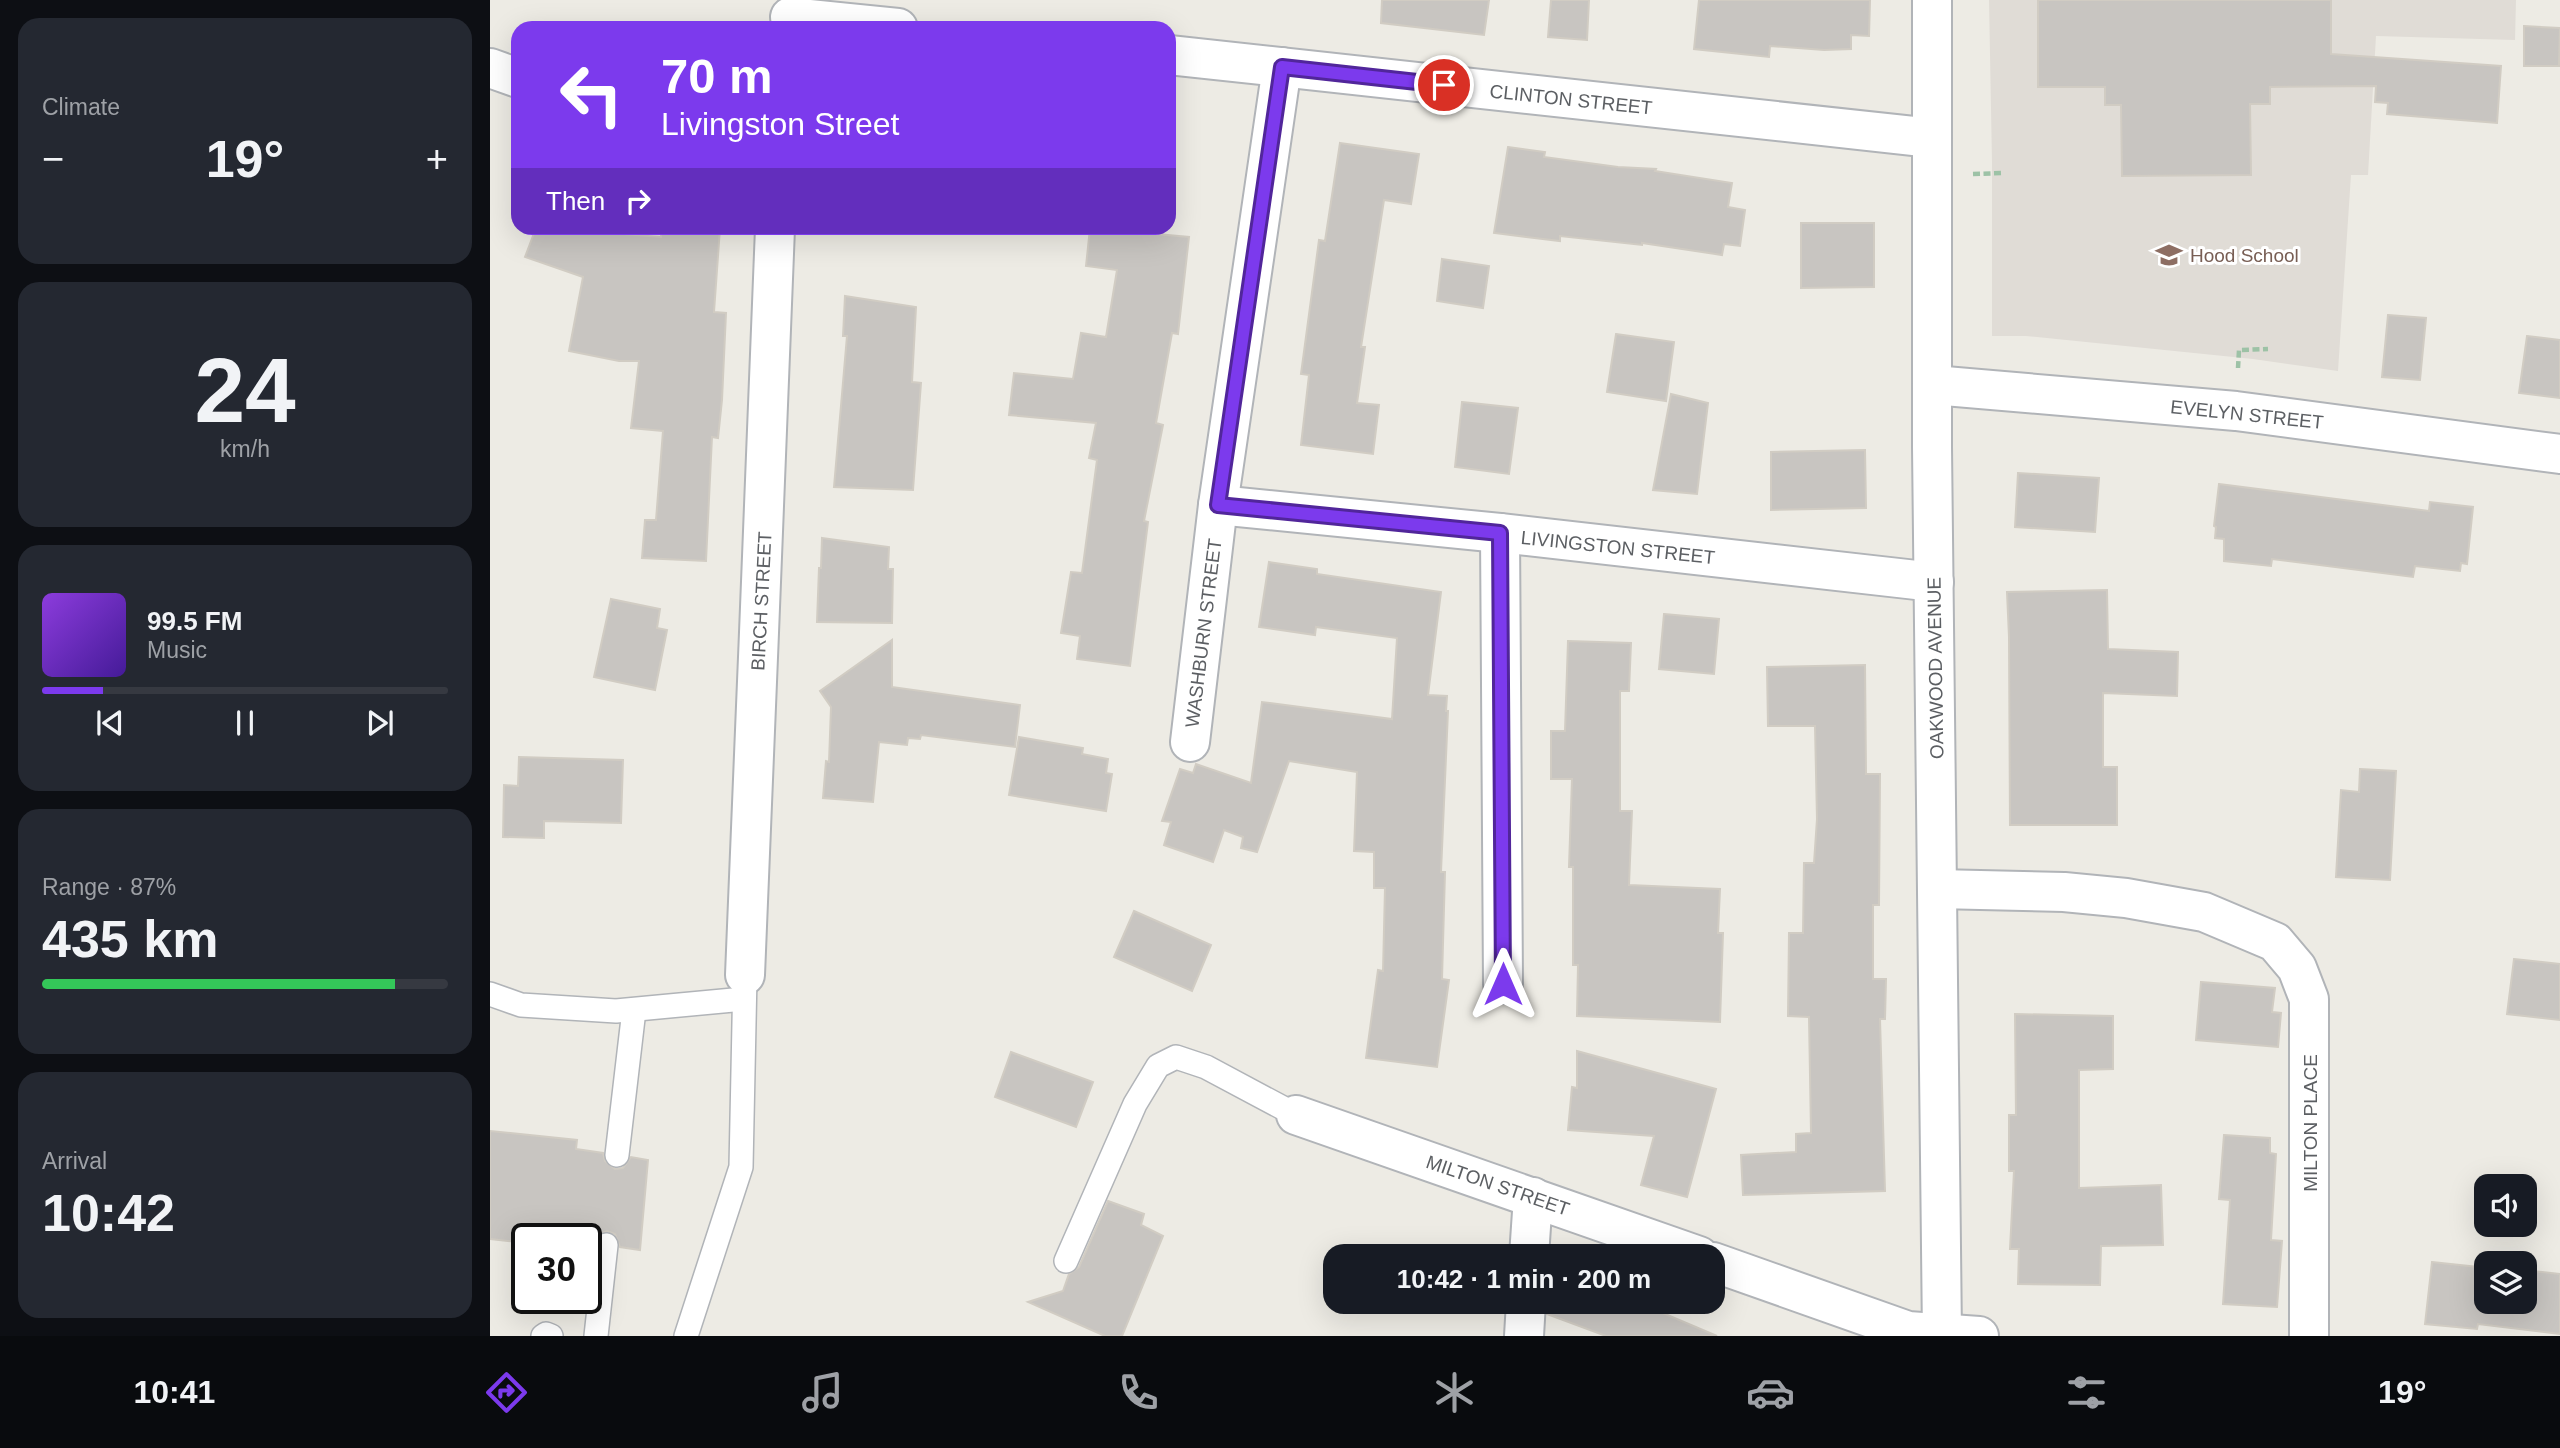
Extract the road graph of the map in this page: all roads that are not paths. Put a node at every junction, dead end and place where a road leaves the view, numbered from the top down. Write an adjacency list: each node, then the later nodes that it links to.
1 (1932, 0): 8 (street, OAKWOOD AVENUE)
2 (790, 15): 3 (street)
3 (840, 21)
4 (1176, 56): 5 (street, CLINTON STREET)
5 (1282, 67): 8 (street, CLINTON STREET); 12 (street, WASHBURN STREET)
6 (490, 68): 7 (street)
7 (511, 76)
8 (1932, 138): 10 (street, OAKWOOD AVENUE)
9 (775, 235): 18 (street, BIRCH STREET)
10 (1933, 385): 11 (street, EVELYN STREET); 14 (street, OAKWOOD AVENUE)
11 (2560, 454)
12 (1218, 505): 13 (street, LIVINGSTON STREET); 15 (street, WASHBURN STREET)
13 (1500, 533): 14 (street, LIVINGSTON STREET); 17 (street)
14 (1934, 582): 16 (street, OAKWOOD AVENUE)
15 (1190, 743)
16 (1937, 889): 30 (street, OAKWOOD AVENUE); 36 (street, MILTON PLACE)
17 (1503, 984)
18 (745, 987): 20 (lane); 34 (lane)
19 (490, 994): 20 (lane)
20 (635, 1010): 22 (lane)
21 (1296, 1115): 23 (street, MILTON STREET); 27 (lane)
22 (617, 1155)
23 (1532, 1197): 24 (street); 25 (street, MILTON STREET)
24 (1530, 1244)
25 (1665, 1244)
26 (606, 1245): 33 (lane)
27 (1066, 1261)
28 (1725, 1266): 30 (street)
29 (1525, 1314): 35 (street)
30 (1954, 1335)
31 (543, 1336): 32 (lane)
32 (551, 1336)
33 (596, 1336)
34 (686, 1336)
35 (1524, 1336)
36 (2309, 1336)

